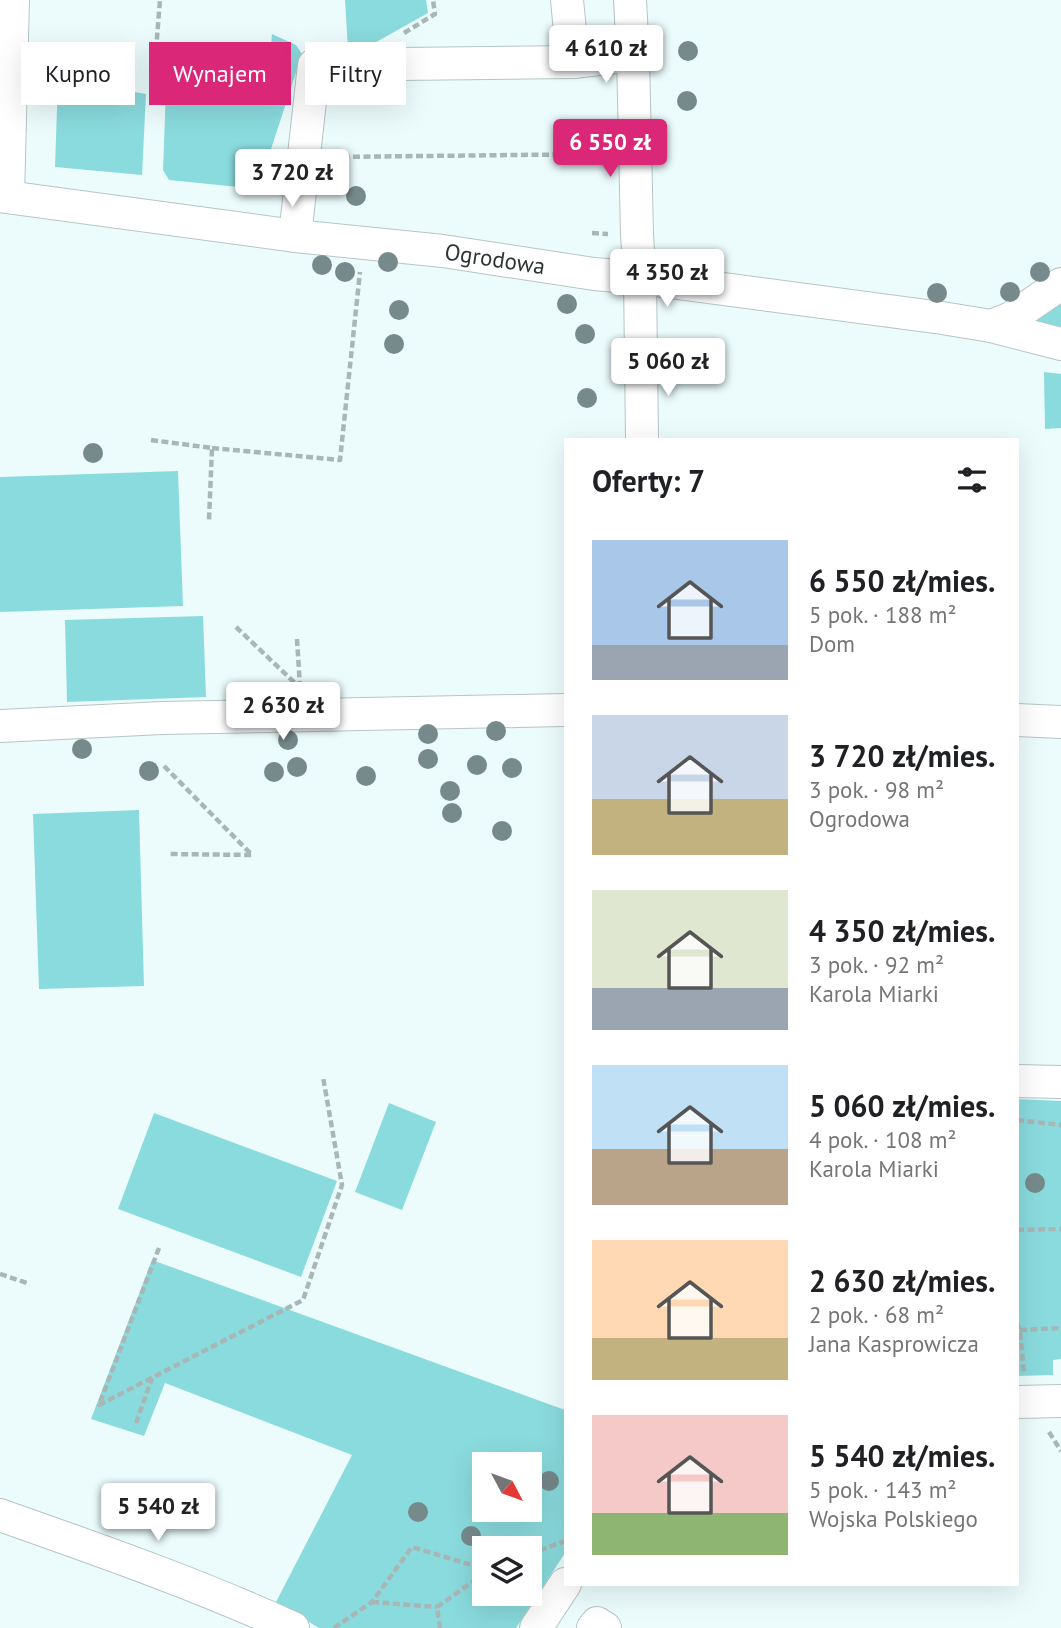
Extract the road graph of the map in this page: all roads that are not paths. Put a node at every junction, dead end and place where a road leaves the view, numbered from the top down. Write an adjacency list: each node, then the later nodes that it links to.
1 (13, 0): 6 (street)
2 (567, 0): 5 (street)
3 (630, 0): 4 (street)
4 (634, 55): 5 (street); 8 (street)
5 (573, 62): 7 (street)
6 (4, 196): 7 (street, Ogrodowa)
7 (295, 236): 8 (street, Ogrodowa)
8 (640, 278): 10 (street, Ogrodowa); 12 (street)
9 (1061, 284): 10 (street)
10 (991, 326): 11 (street, Ogrodowa)
11 (1061, 344)
12 (642, 438)
13 (564, 710): 16 (street)
14 (1019, 720): 15 (street)
15 (1061, 722)
16 (0, 726)
17 (1019, 1081): 18 (street)
18 (1061, 1082)
19 (1021, 1390): 20 (street)
20 (1061, 1401)
21 (0, 1515): 23 (street)
22 (564, 1586): 24 (street)
23 (293, 1628)
24 (536, 1628)
25 (593, 1628): 26 (street)
26 (605, 1628)

